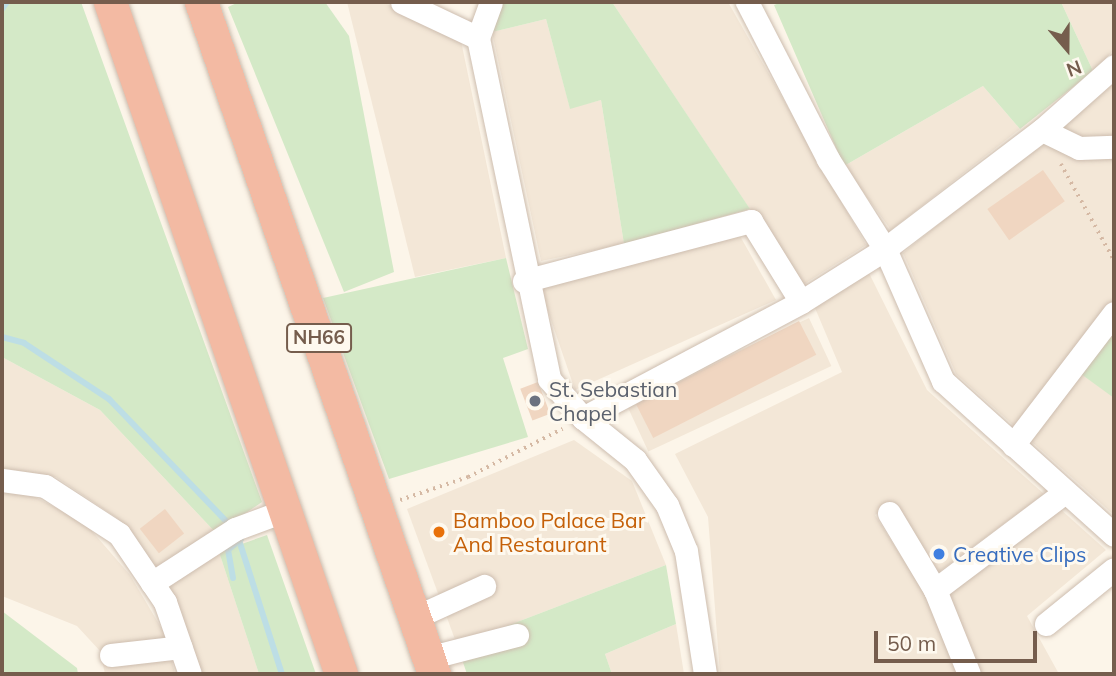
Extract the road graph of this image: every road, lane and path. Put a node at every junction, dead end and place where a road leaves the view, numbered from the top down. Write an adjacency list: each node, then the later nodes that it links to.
1 (110, 2): 21 (highway)
2 (201, 2): 20 (highway, NH66)
3 (402, 2): 6 (street)
4 (491, 2): 6 (street)
5 (747, 2): 10 (street)
6 (478, 38): 12 (street)
7 (1114, 66): 8 (street)
8 (1042, 130): 9 (street); 10 (street); 11 (path)
9 (1114, 147)
10 (885, 249): 13 (street); 17 (street)
11 (1114, 260)
12 (524, 281): 13 (street); 15 (street)
13 (801, 302): 15 (street)
14 (1114, 313): 17 (street)
15 (583, 418): 36 (street)
16 (541, 440): 20 (path)
17 (1013, 445): 19 (street)
18 (2, 481): 25 (street)
19 (1065, 492): 23 (street); 27 (street)
20 (379, 508): 28 (highway, NH66)
21 (286, 510): 25 (street); 35 (highway)
22 (889, 513): 27 (street)
23 (1114, 535)
24 (1114, 569): 29 (street)
25 (152, 583): 31 (street)
26 (484, 586): 28 (street)
27 (935, 590): 37 (street)
28 (416, 617): 33 (highway, NH66)
29 (1046, 624)
30 (517, 635): 33 (street)
31 (181, 648): 32 (street); 34 (street)
32 (111, 656)
33 (431, 666)
34 (190, 674)
35 (341, 674)
36 (705, 674)
37 (969, 674)

